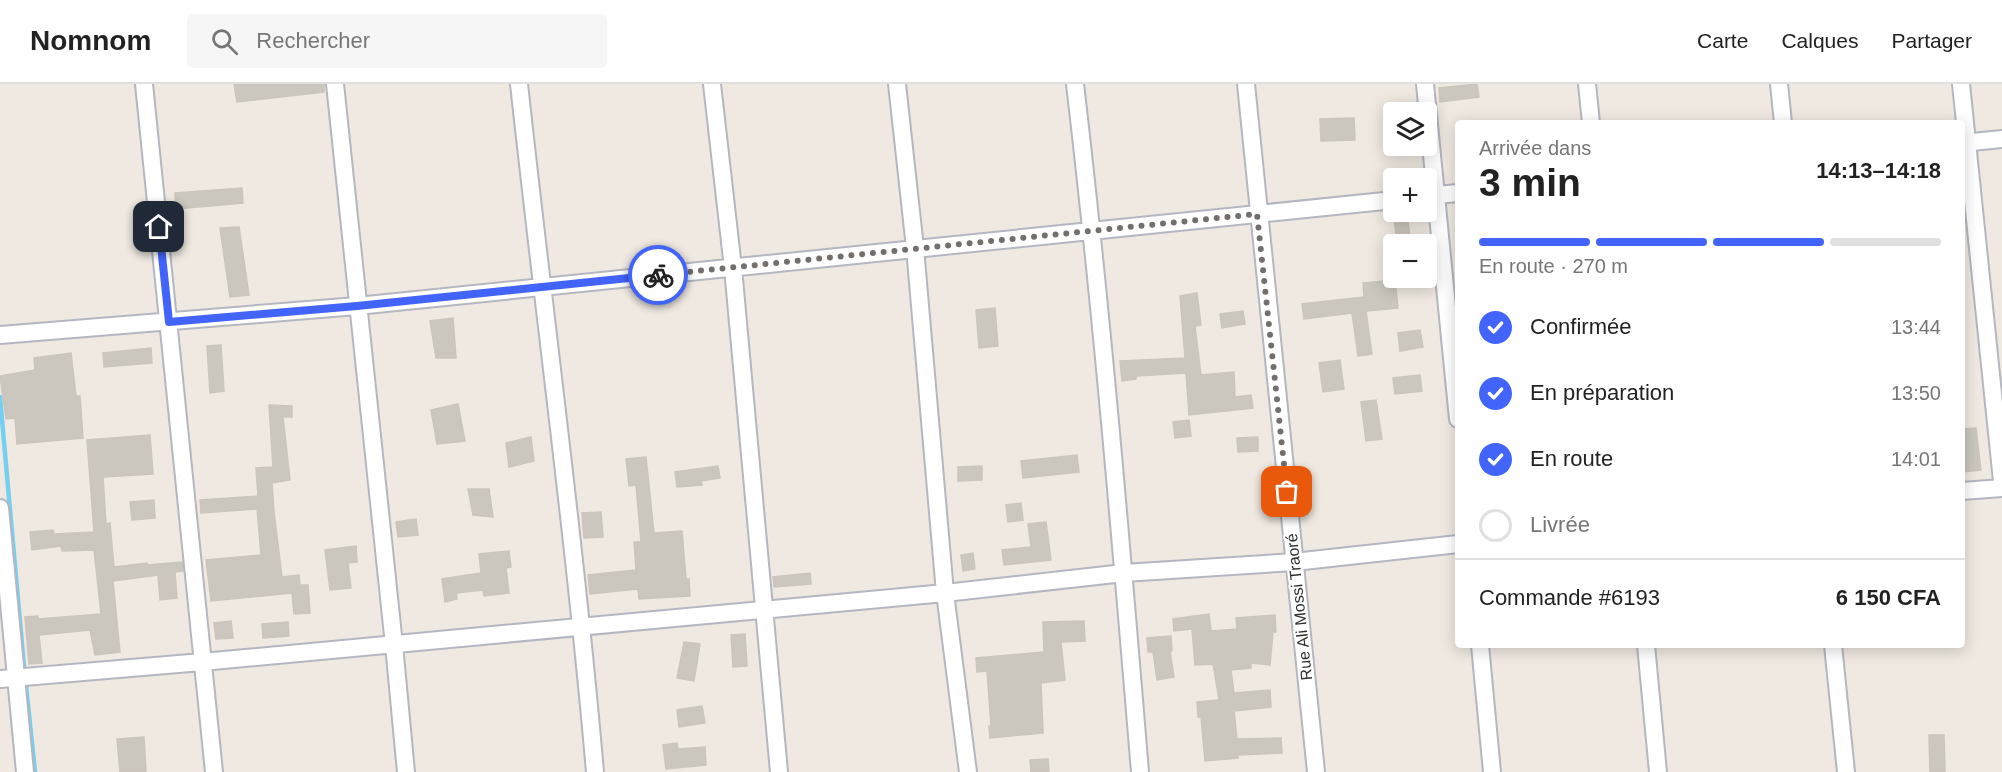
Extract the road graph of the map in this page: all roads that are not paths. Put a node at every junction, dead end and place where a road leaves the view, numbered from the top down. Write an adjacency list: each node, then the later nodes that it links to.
1 (144, 84): 28 (street)
2 (335, 84): 27 (street)
3 (519, 84): 26 (street)
4 (712, 84): 25 (street)
5 (897, 84): 24 (street)
6 (1075, 84): 23 (street)
7 (1246, 84): 21 (street, Rue Ali Mossi Traoré)
8 (1425, 84): 17 (street)
9 (1587, 84): 12 (street)
10 (1779, 84): 13 (street)
11 (1961, 84): 14 (street)
12 (1591, 120)
13 (1783, 120)
14 (1963, 120)
15 (2002, 139): 16 (street)
16 (1965, 143): 31 (street)
17 (1430, 168)
18 (1455, 193): 19 (street)
19 (1437, 195)
20 (1383, 201): 21 (street)
21 (1257, 214): 23 (street); 36 (street, Rue Ali Mossi Traoré)
22 (1434, 222): 30 (street)
23 (1092, 230): 24 (street); 37 (street)
24 (915, 248): 25 (street); 38 (street)
25 (733, 268): 26 (street); 39 (street)
26 (541, 285): 27 (street); 40 (street)
27 (357, 306): 28 (street); 41 (street)
28 (169, 322): 29 (street); 45 (street)
29 (0, 335)
30 (1455, 394)
31 (2002, 481)
32 (2002, 488): 33 (street)
33 (1965, 491)
34 (0, 508): 46 (street)
35 (1455, 544): 36 (street)
36 (1294, 562): 37 (street); 55 (street, Rue Ali Mossi Traoré)
37 (1124, 573): 38 (street); 54 (street)
38 (945, 593): 39 (street); 53 (street)
39 (765, 609): 40 (street); 52 (street)
40 (582, 626): 41 (street); 51 (street)
41 (394, 645): 45 (street); 50 (street)
42 (1480, 648): 56 (street)
43 (1646, 648): 57 (street)
44 (1833, 648): 58 (street)
45 (202, 662): 46 (street); 49 (street)
46 (17, 677): 47 (street); 48 (street)
47 (0, 679)
48 (25, 772)
49 (214, 772)
50 (406, 772)
51 (595, 772)
52 (779, 772)
53 (968, 772)
54 (1140, 772)
55 (1316, 772)
56 (1492, 772)
57 (1658, 772)
58 (1846, 772)

